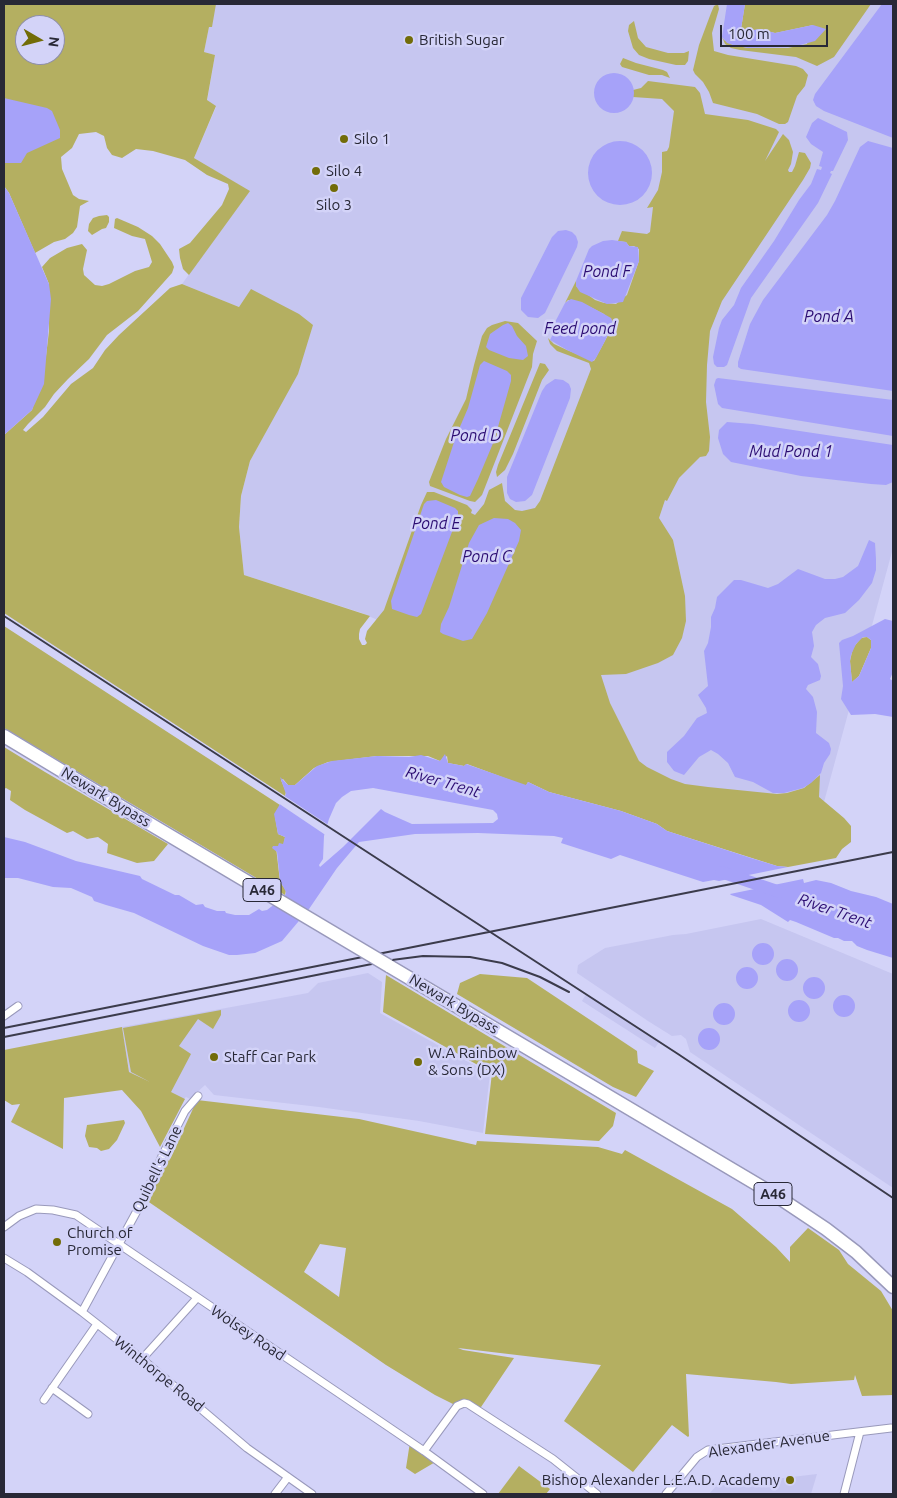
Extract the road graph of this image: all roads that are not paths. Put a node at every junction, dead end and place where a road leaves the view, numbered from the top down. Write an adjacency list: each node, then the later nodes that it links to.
1 (4, 736): 8 (highway, Newark Bypass / A46, bridge)
2 (18, 1006): 3 (street)
3 (4, 1016)
4 (198, 1096): 6 (street, Quibell's Lane)
5 (4, 1227): 6 (street, Wolsey Road)
6 (119, 1243): 9 (street, Wolsey Road); 10 (street, Quibell's Lane)
7 (4, 1258): 10 (street, Winthorpe Road)
8 (893, 1287)
9 (197, 1298): 12 (street); 18 (street, Wolsey Road)
10 (82, 1312): 11 (street, Winthorpe Road)
11 (97, 1324): 12 (street, Winthorpe Road); 13 (street)
12 (142, 1360): 19 (street, Winthorpe Road)
13 (52, 1388): 14 (street); 15 (street)
14 (44, 1400)
15 (88, 1414)
16 (891, 1428): 17 (street, Alexander Avenue)
17 (860, 1432): 24 (street, Alexander Avenue); 25 (street)
18 (424, 1451): 22 (street, Wolsey Road); 23 (street)
19 (288, 1477): 20 (street); 21 (street, Winthorpe Road)
20 (275, 1494)
21 (312, 1494)
22 (483, 1494)
23 (597, 1494)
24 (666, 1494)
25 (844, 1494)

